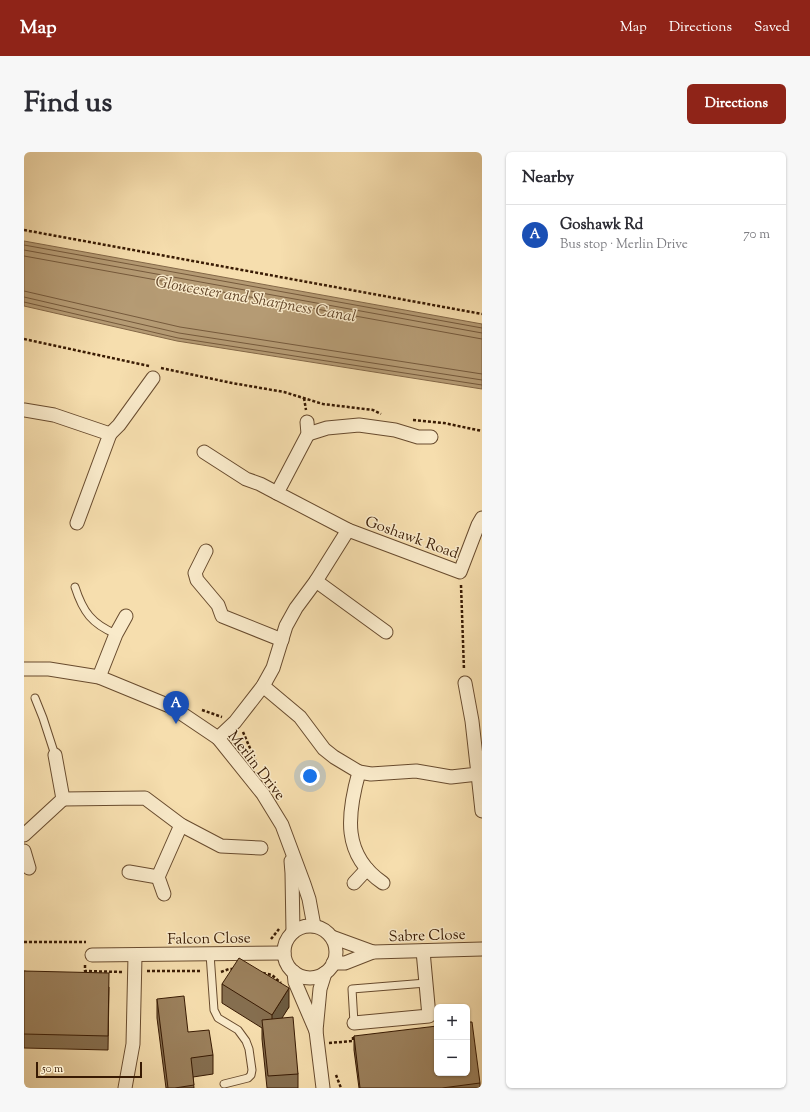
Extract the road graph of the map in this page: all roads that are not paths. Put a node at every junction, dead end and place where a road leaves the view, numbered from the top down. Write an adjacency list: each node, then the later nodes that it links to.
1 (153, 378): 3 (street)
2 (24, 410): 3 (street)
3 (110, 434): 8 (street)
4 (431, 437): 6 (street)
5 (204, 452): 6 (street, Goshawk Road)
6 (277, 493): 9 (street, Goshawk Road)
7 (482, 518): 9 (street, Goshawk Road)
8 (77, 523)
9 (348, 530): 11 (street, Goshawk Road)
10 (206, 551): 16 (street)
11 (316, 581): 14 (street); 16 (street, Goshawk Road)
12 (75, 587): 15 (lane)
13 (126, 616): 15 (street)
14 (386, 632)
15 (116, 634): 18 (street)
16 (282, 640): 20 (street, Goshawk Road)
17 (24, 669): 18 (street, Merlin Drive)
18 (98, 677): 23 (street, Merlin Drive)
19 (464, 683): 22 (street)
20 (263, 686): 23 (street, Goshawk Road); 25 (street)
21 (35, 698): 24 (lane)
22 (477, 720): 26 (street)
23 (218, 738): 31 (street, Merlin Drive)
24 (55, 755): 27 (street)
25 (359, 772): 26 (street); 35 (street)
26 (478, 774): 28 (street)
27 (63, 799): 29 (street); 30 (street)
28 (482, 811)
29 (181, 825): 32 (street); 37 (street)
30 (24, 835)
31 (289, 845): 41 (street, Merlin Drive); 42 (street, Merlin Drive)
32 (261, 848)
33 (24, 851): 34 (street)
34 (29, 868)
35 (367, 869): 38 (street); 39 (street)
36 (129, 872): 37 (street)
37 (158, 877): 40 (street)
38 (354, 883)
39 (383, 883)
40 (164, 894)
41 (314, 926): 42 (street); 43 (street)
42 (293, 932): 47 (street)
43 (332, 937): 46 (street, Sabre Close); 51 (street)
44 (482, 949): 45 (street, Sabre Close)
45 (423, 951): 46 (street, Sabre Close); 53 (street)
46 (373, 952): 51 (street, Sabre Close)
47 (284, 953): 48 (street, Falcon Close); 52 (street)
48 (210, 954): 50 (street, Falcon Close); 56 (lane)
49 (92, 955): 50 (street, Falcon Close)
50 (135, 956): 57 (street)
51 (329, 968): 52 (street); 55 (street)
52 (294, 972): 55 (street)
53 (426, 983): 54 (lane); 54 (street)
54 (354, 1023)
55 (321, 1034): 58 (street)
56 (224, 1084)
57 (125, 1088)
58 (323, 1088)

